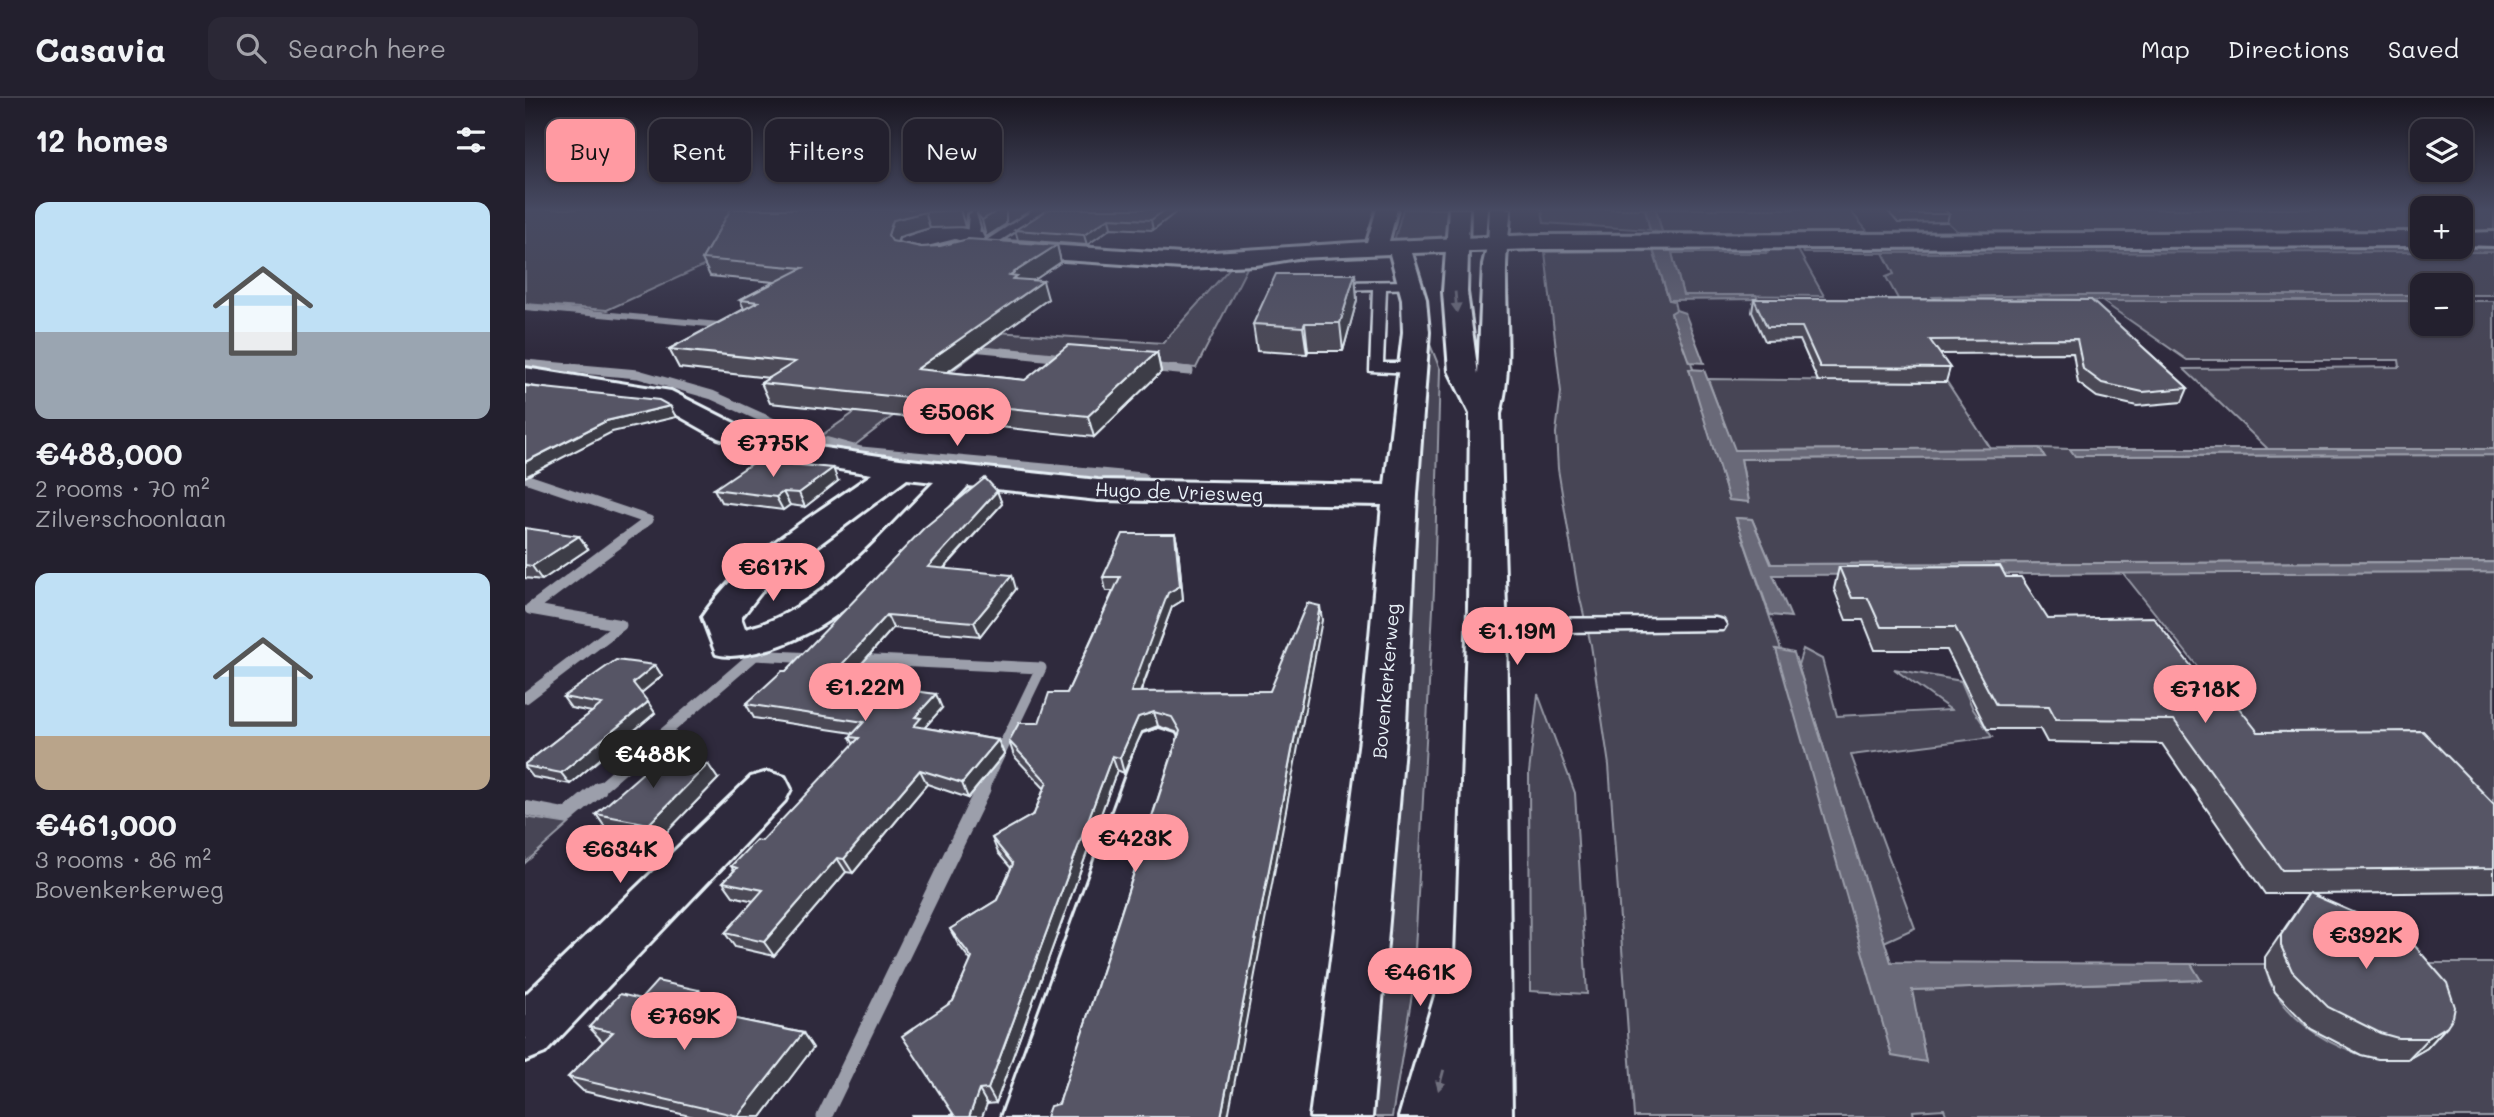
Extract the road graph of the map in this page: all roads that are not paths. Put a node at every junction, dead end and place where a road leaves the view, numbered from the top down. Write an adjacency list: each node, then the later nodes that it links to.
1 (1131, 257): 2 (street)
2 (1336, 257)
3 (1388, 257): 7 (lane)
4 (1391, 257): 12 (street, Bovenkerkerweg)
5 (1456, 257): 9 (street, one-way to 9)
6 (1495, 257): 9 (street)
7 (1341, 286)
8 (525, 376): 10 (street, Hugo de Vriesweg)
9 (1485, 414): 14 (street)
10 (900, 469): 11 (street, Hugo de Vriesweg); 11 (street)
11 (960, 475): 12 (street, Hugo de Vriesweg)
12 (1400, 495): 20 (street, Bovenkerkerweg)
13 (1715, 625): 14 (lane)
14 (1486, 626): 17 (street)
15 (1159, 745): 19 (street)
16 (768, 789): 18 (street)
17 (1485, 919): 21 (street, one-way to 21); 22 (street)
18 (525, 1034)
19 (1031, 1117)
20 (1341, 1117)
21 (1430, 1117)
22 (1481, 1117)

